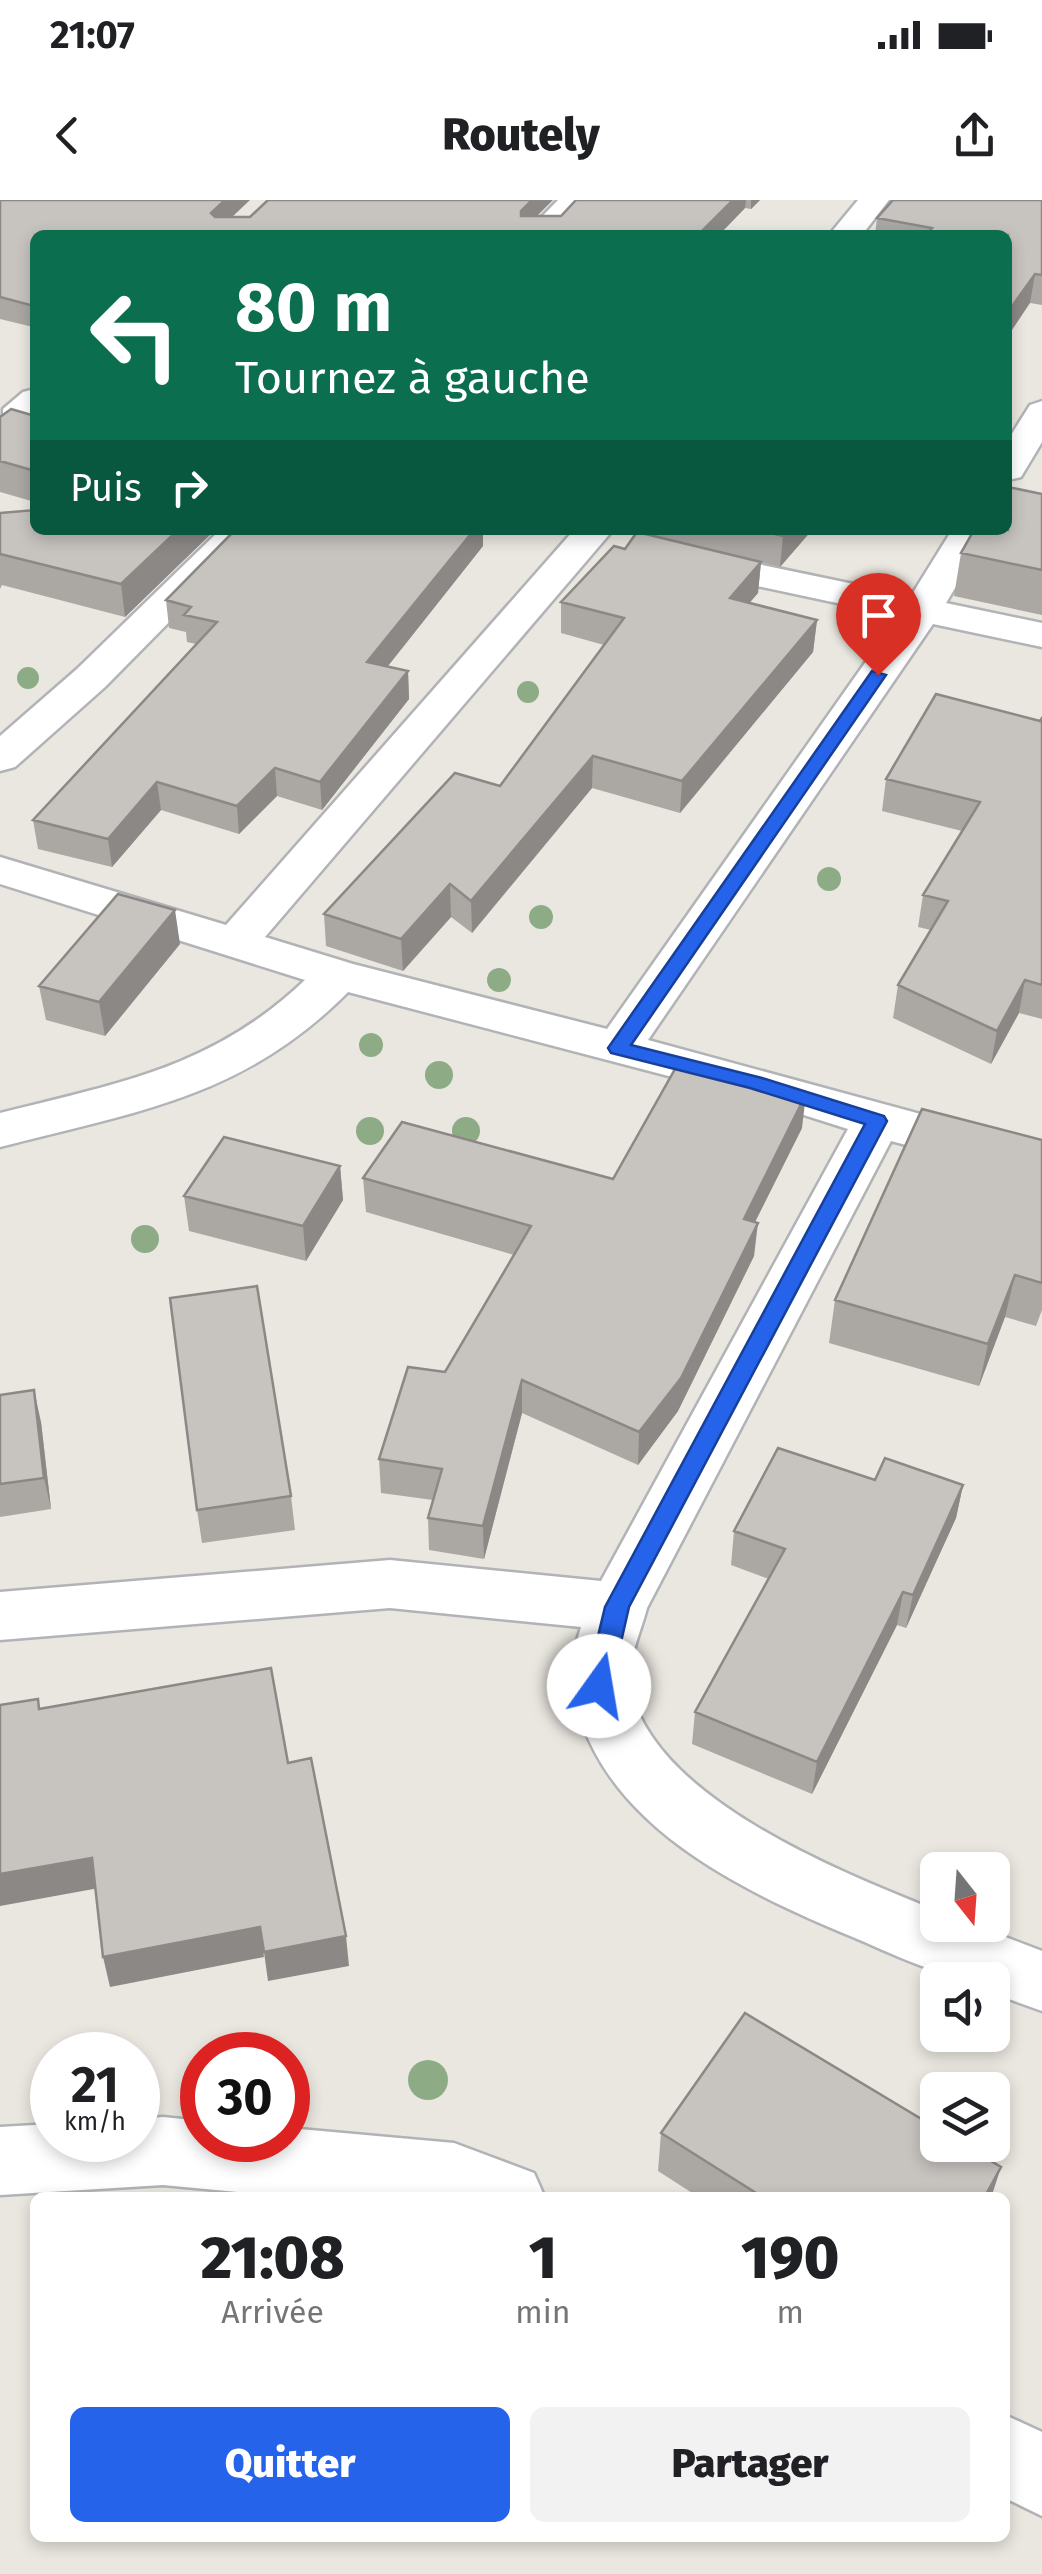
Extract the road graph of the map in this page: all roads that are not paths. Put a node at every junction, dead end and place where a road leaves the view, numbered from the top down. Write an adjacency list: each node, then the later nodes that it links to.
1 (576, 200): 3 (street)
2 (874, 200): 4 (street)
3 (545, 230)
4 (849, 230)
5 (1042, 412): 6 (street)
6 (1012, 462)
7 (236, 535): 12 (street)
8 (968, 535): 10 (street)
9 (604, 538): 10 (street); 14 (street)
10 (921, 612): 11 (street); 16 (street)
11 (1042, 635)
12 (0, 758)
13 (0, 870): 14 (street)
14 (235, 943): 15 (street)
15 (338, 974): 16 (street); 18 (street)
16 (618, 1048): 17 (street)
17 (877, 1121): 19 (street); 20 (street)
18 (0, 1130)
19 (1042, 1164)
20 (617, 1607): 21 (street); 22 (street)
21 (0, 1616)
22 (1042, 1981)
23 (0, 2161): 24 (street)
24 (493, 2192)
25 (1010, 2456): 26 (street)
26 (1042, 2477)

